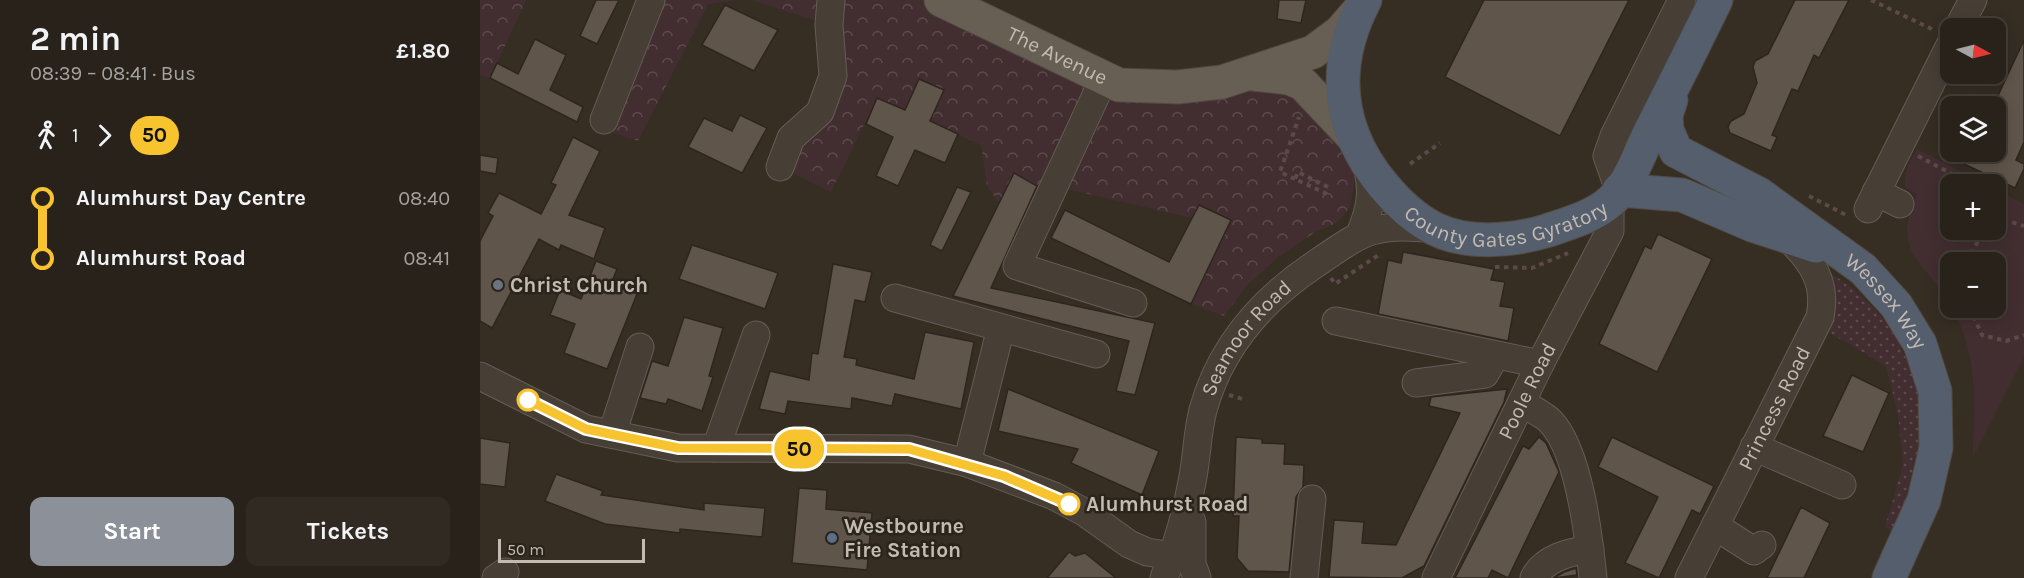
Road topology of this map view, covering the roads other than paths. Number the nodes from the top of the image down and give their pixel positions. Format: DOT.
graph roads {
  1 [pos="651,0"];
  2 [pos="831,0"];
  3 [pos="941,0"];
  4 [pos="1682,0"];
  5 [pos="1716,0"];
  6 [pos="1973,0"];
  7 [pos="1363,4"];
  8 [pos="1962,18"];
  9 [pos="1940,58"];
  10 [pos="1251,74"];
  11 [pos="1104,78"];
  12 [pos="1677,79"];
  13 [pos="604,120"];
  14 [pos="1358,148"];
  15 [pos="780,167"];
  16 [pos="1615,196"];
  17 [pos="1900,204"];
  18 [pos="1435,229"];
  19 [pos="1360,234"];
  20 [pos="1789,239"];
  21 [pos="1838,251"];
  22 [pos="895,298"];
  23 [pos="1133,303"];
  24 [pos="1336,321"];
  25 [pos="1001,328"];
  26 [pos="756,335"];
  27 [pos="640,347"];
  28 [pos="1096,354"];
  29 [pos="1496,355"];
  30 [pos="1540,364"];
  31 [pos="480,376"];
  32 [pos="1416,383"];
  33 [pos="1522,403"];
  34 [pos="612,434"];
  35 [pos="1754,447"];
  36 [pos="716,448"];
  37 [pos="967,463"];
  38 [pos="1192,482"];
  39 [pos="1842,485"];
  40 [pos="1312,499"];
  41 [pos="1715,526"];
  42 [pos="1762,545"];
  43 [pos="1590,549"];
  44 [pos="1168,567"];
  45 [pos="1435,577"];
  46 [pos="1197,578"];
  47 [pos="1304,578"];
  48 [pos="1534,578"];
  49 [pos="1593,578"];
  50 [pos="1689,578"];
  51 [pos="1889,578"];
  1 -- 13 [label="street"];
  2 -- 15 [label="street"];
  3 -- 11 [label="main road, The Avenue"];
  4 -- 16 [label="street"];
  5 -- 12 [label="highway, County Gates Gyratory"];
  6 -- 8 [label="street"];
  7 -- 10 [label="main road, The Avenue"];
  7 -- 14 [label="highway, County Gates Gyratory"];
  9 -- 17 [label="street"];
  10 -- 11 [label="main road, The Avenue"];
  10 -- 14 [label="main road, The Avenue"];
  11 -- 23 [label="street"];
  12 -- 16 [label="highway, County Gates Gyratory"];
  12 -- 21 [label="highway"];
  14 -- 18 [label="highway, County Gates Gyratory"];
  14 -- 19 [label="street"];
  16 -- 18 [label="highway, County Gates Gyratory"];
  16 -- 20 [label="highway, Wessex Way"];
  16 -- 30 [label="street, Poole Road"];
  18 -- 19 [label="street, Seamoor Road"];
  19 -- 38 [label="street, Seamoor Road"];
  20 -- 21 [label="highway, Wessex Way"];
  20 -- 35 [label="street, Princess Road"];
  21 -- 51 [label="highway, Wessex Way"];
  22 -- 25 [label="street"];
  24 -- 29 [label="street"];
  25 -- 28 [label="street"];
  25 -- 37 [label="street"];
  26 -- 36 [label="street"];
  27 -- 34 [label="street"];
  29 -- 30 [label="street"];
  29 -- 32 [label="street"];
  30 -- 33 [label="street, Poole Road"];
  31 -- 34 [label="street"];
  33 -- 43 [label="street"];
  33 -- 45 [label="street, Poole Road"];
  34 -- 36 [label="street"];
  35 -- 39 [label="street"];
  35 -- 41 [label="street, Princess Road"];
  36 -- 37 [label="street"];
  37 -- 44 [label="street"];
  38 -- 44 [label="street, Seamoor Road"];
  38 -- 46 [label="street, Seamoor Road"];
  40 -- 47 [label="street"];
  41 -- 42 [label="street"];
  41 -- 50 [label="street, Princess Road"];
  43 -- 48 [label="street"];
  43 -- 49 [label="street"];
}
